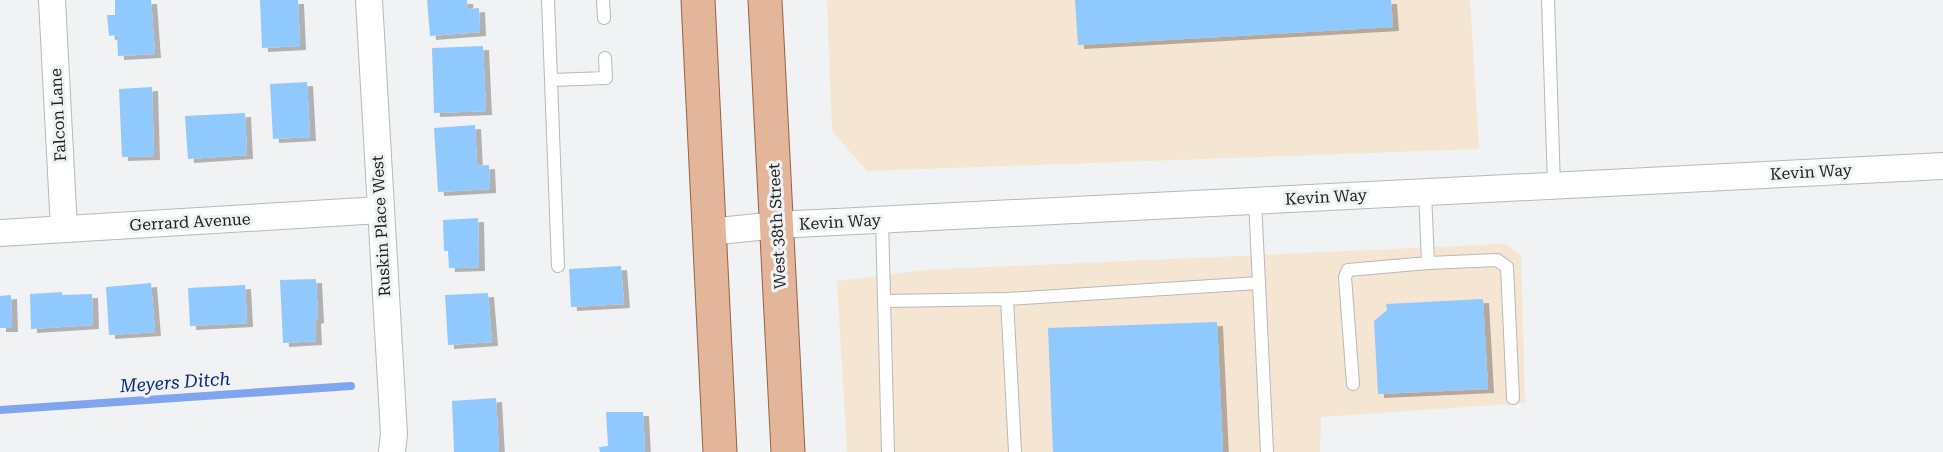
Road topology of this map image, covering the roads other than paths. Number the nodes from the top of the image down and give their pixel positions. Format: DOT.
graph roads {
  1 [pos="52,0"];
  2 [pos="369,0"];
  3 [pos="548,0"];
  4 [pos="603,0"];
  5 [pos="698,0"];
  6 [pos="765,0"];
  7 [pos="1548,0"];
  8 [pos="604,18"];
  9 [pos="605,58"];
  10 [pos="551,80"];
  11 [pos="1943,165"];
  12 [pos="1554,185"];
  13 [pos="1425,192"];
  14 [pos="1255,200"];
  15 [pos="380,210"];
  16 [pos="882,220"];
  17 [pos="777,225"];
  18 [pos="64,229"];
  19 [pos="709,232"];
  20 [pos="0,233"];
  21 [pos="1428,263"];
  22 [pos="558,266"];
  23 [pos="1258,283"];
  24 [pos="1007,299"];
  25 [pos="885,301"];
  26 [pos="1353,384"];
  27 [pos="1513,398"];
  28 [pos="392,452"];
  29 [pos="720,452"];
  30 [pos="788,452"];
  31 [pos="888,452"];
  32 [pos="1015,452"];
  33 [pos="1267,452"];
  1 -- 18 [label="street, Falcon Lane"];
  2 -- 15 [label="street, Ruskin Place West"];
  3 -- 10 [label="lane"];
  4 -- 8 [label="lane"];
  5 -- 19 [label="main road"];
  6 -- 17 [label="main road, West 38th Street"];
  7 -- 12 [label="lane"];
  9 -- 10 [label="lane"];
  10 -- 22 [label="lane"];
  11 -- 12 [label="street, Kevin Way"];
  12 -- 13 [label="street, Kevin Way"];
  13 -- 14 [label="street, Kevin Way"];
  13 -- 21 [label="lane"];
  14 -- 16 [label="street, Kevin Way"];
  14 -- 23 [label="lane"];
  15 -- 18 [label="street, Gerrard Avenue"];
  15 -- 28 [label="street, Ruskin Place West"];
  16 -- 17 [label="street, Kevin Way"];
  16 -- 25 [label="lane"];
  17 -- 19 [label="street, Kevin Way"];
  17 -- 30 [label="main road, West 38th Street"];
  18 -- 20 [label="street, Gerrard Avenue"];
  19 -- 29 [label="main road"];
  21 -- 26 [label="lane"];
  21 -- 27 [label="lane"];
  23 -- 24 [label="lane"];
  23 -- 33 [label="lane"];
  24 -- 25 [label="lane"];
  24 -- 32 [label="lane"];
  25 -- 31 [label="lane"];
}
